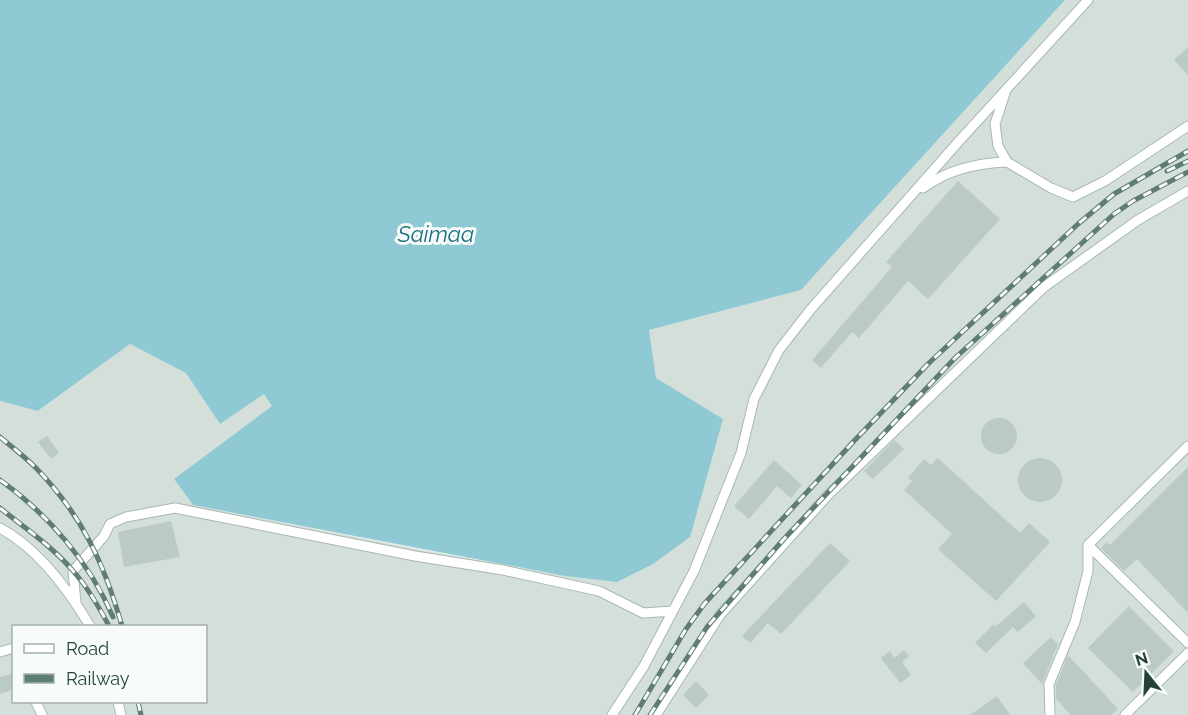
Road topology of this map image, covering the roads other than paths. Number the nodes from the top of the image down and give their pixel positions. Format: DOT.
graph roads {
  1 [pos="1088,0"];
  2 [pos="1006,88"];
  3 [pos="1188,126"];
  4 [pos="1007,162"];
  5 [pos="1188,191"];
  6 [pos="906,201"];
  7 [pos="1188,446"];
  8 [pos="0,528"];
  9 [pos="1088,545"];
  10 [pos="76,603"];
  11 [pos="673,611"];
  12 [pos="89,625"];
  13 [pos="1188,643"];
  14 [pos="1188,653"];
  15 [pos="612,715"];
  16 [pos="656,715"];
  17 [pos="1050,715"];
  18 [pos="1125,715"];
  1 -- 2 [label="lane"];
  2 -- 4 [label="lane"];
  2 -- 6 [label="lane"];
  3 -- 4 [label="lane"];
  4 -- 6 [label="lane"];
  5 -- 16 [label="lane"];
  6 -- 11 [label="lane"];
  7 -- 9 [label="lane"];
  8 -- 10 [label="lane"];
  9 -- 13 [label="lane"];
  9 -- 17 [label="lane"];
  10 -- 11 [label="lane"];
  10 -- 12 [label="lane"];
  11 -- 15 [label="lane"];
  14 -- 18 [label="lane"];
}
